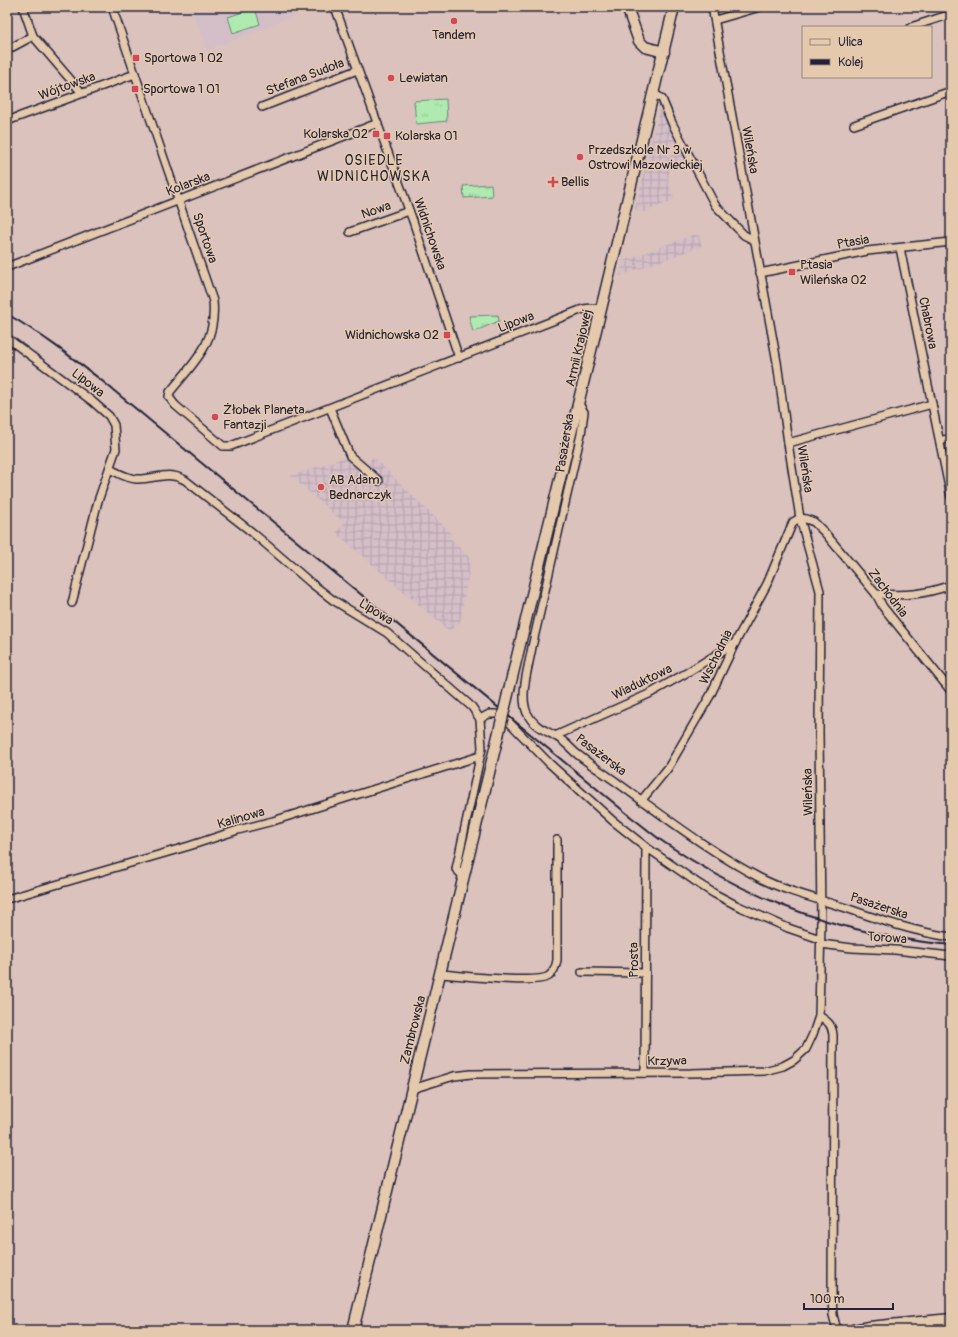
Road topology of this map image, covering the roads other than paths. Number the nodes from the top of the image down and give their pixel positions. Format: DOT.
graph roads {
  1 [pos="22,7"];
  2 [pos="112,7"];
  3 [pos="335,7"];
  4 [pos="627,7"];
  5 [pos="674,7"];
  6 [pos="712,7"];
  7 [pos="760,7"];
  8 [pos="951,14"];
  9 [pos="715,20"];
  10 [pos="914,26"];
  11 [pos="33,36"];
  12 [pos="7,50"];
  13 [pos="664,52"];
  14 [pos="358,70"];
  15 [pos="135,74"];
  16 [pos="951,91"];
  17 [pos="82,93"];
  18 [pos="654,93"];
  19 [pos="262,107"];
  20 [pos="7,121"];
  21 [pos="378,123"];
  22 [pos="854,125"];
  23 [pos="179,201"];
  24 [pos="409,211"];
  25 [pos="350,232"];
  26 [pos="754,240"];
  27 [pos="951,242"];
  28 [pos="900,248"];
  29 [pos="7,267"];
  30 [pos="760,273"];
  31 [pos="601,309"];
  32 [pos="7,338"];
  33 [pos="459,358"];
  34 [pos="579,404"];
  35 [pos="932,404"];
  36 [pos="330,408"];
  37 [pos="951,438"];
  38 [pos="940,441"];
  39 [pos="788,443"];
  40 [pos="227,447"];
  41 [pos="110,469"];
  42 [pos="379,481"];
  43 [pos="951,498"];
  44 [pos="800,518"];
  45 [pos="951,585"];
  46 [pos="876,594"];
  47 [pos="72,603"];
  48 [pos="735,643"];
  49 [pos="951,692"];
  50 [pos="480,718"];
  51 [pos="498,736"];
  52 [pos="555,736"];
  53 [pos="480,756"];
  54 [pos="641,801"];
  55 [pos="558,840"];
  56 [pos="646,847"];
  57 [pos="464,877"];
  58 [pos="7,899"];
  59 [pos="821,900"];
  60 [pos="951,937"];
  61 [pos="820,942"];
  62 [pos="951,956"];
  63 [pos="582,972"];
  64 [pos="646,973"];
  65 [pos="440,974"];
  66 [pos="819,1016"];
  67 [pos="645,1073"];
  68 [pos="412,1089"];
  69 [pos="951,1319"];
  70 [pos="353,1330"];
  71 [pos="837,1330"];
  72 [pos="853,1330"];
  1 -- 11 [label="street"];
  2 -- 15 [label="street, Sportowa"];
  3 -- 14 [label="street, Widnichowska"];
  4 -- 13 [label="main road"];
  5 -- 13 [label="main road, Armii Krajowej"];
  6 -- 9 [label="street, Wileńska"];
  7 -- 9 [label="street"];
  8 -- 10 [label="street"];
  9 -- 26 [label="street, Wileńska"];
  11 -- 12 [label="street"];
  11 -- 17 [label="street"];
  13 -- 18 [label="main road, Armii Krajowej"];
  14 -- 19 [label="street, Stefana Sudoła"];
  14 -- 21 [label="street, Widnichowska"];
  15 -- 17 [label="street, Wójtowska"];
  15 -- 23 [label="street, Sportowa"];
  16 -- 22 [label="street"];
  17 -- 20 [label="street, Wójtowska"];
  18 -- 26 [label="street"];
  18 -- 31 [label="main road, Armii Krajowej"];
  21 -- 23 [label="street, Kolarska"];
  21 -- 24 [label="street, Widnichowska"];
  23 -- 29 [label="street, Kolarska"];
  23 -- 40 [label="street, Sportowa"];
  24 -- 25 [label="street, Nowa"];
  24 -- 33 [label="street, Widnichowska"];
  26 -- 30 [label="street, Wileńska"];
  27 -- 28 [label="street, Ptasia"];
  28 -- 30 [label="street, Ptasia"];
  28 -- 35 [label="street, Chabrowa"];
  30 -- 39 [label="street, Wileńska"];
  31 -- 33 [label="street, Lipowa"];
  31 -- 34 [label="main road, Armii Krajowej"];
  32 -- 41 [label="street, Lipowa"];
  33 -- 36 [label="street, Lipowa"];
  34 -- 51 [label="main road, Armii Krajowej, bridge"];
  34 -- 52 [label="street, Pasażerska"];
  35 -- 38 [label="street, Chabrowa"];
  35 -- 39 [label="street"];
  36 -- 40 [label="street, Lipowa"];
  36 -- 42 [label="street"];
  37 -- 38 [label="street"];
  38 -- 43 [label="street, Chabrowa"];
  39 -- 44 [label="street, Wileńska"];
  41 -- 47 [label="street, Lipowa"];
  41 -- 50 [label="street, Lipowa"];
  44 -- 46 [label="street, Zachodnia"];
  44 -- 48 [label="street, Wschodnia"];
  44 -- 59 [label="street, Wileńska"];
  45 -- 46 [label="street"];
  46 -- 49 [label="street, Zachodnia"];
  48 -- 52 [label="street, Wiaduktowa"];
  48 -- 54 [label="street, Wschodnia"];
  50 -- 53 [label="street"];
  50 -- 56 [label="street, Torowa"];
  51 -- 57 [label="main road, Zambrowska"];
  52 -- 54 [label="street, Pasażerska"];
  53 -- 57 [label="street"];
  53 -- 58 [label="street, Kalinowa"];
  54 -- 59 [label="street, Pasażerska"];
  55 -- 65 [label="street"];
  56 -- 61 [label="street, Torowa"];
  56 -- 64 [label="street, Prosta"];
  57 -- 65 [label="main road, Zambrowska"];
  59 -- 60 [label="street, Pasażerska"];
  59 -- 61 [label="street, Wileńska"];
  61 -- 62 [label="street, Torowa"];
  61 -- 66 [label="street, Krzywa"];
  63 -- 64 [label="street"];
  64 -- 67 [label="street, Prosta"];
  65 -- 68 [label="main road, Zambrowska"];
  66 -- 67 [label="street, Krzywa"];
  66 -- 71 [label="street"];
  67 -- 68 [label="street, Krzywa"];
  68 -- 70 [label="main road, Zambrowska"];
  69 -- 72 [label="main road"];
}
